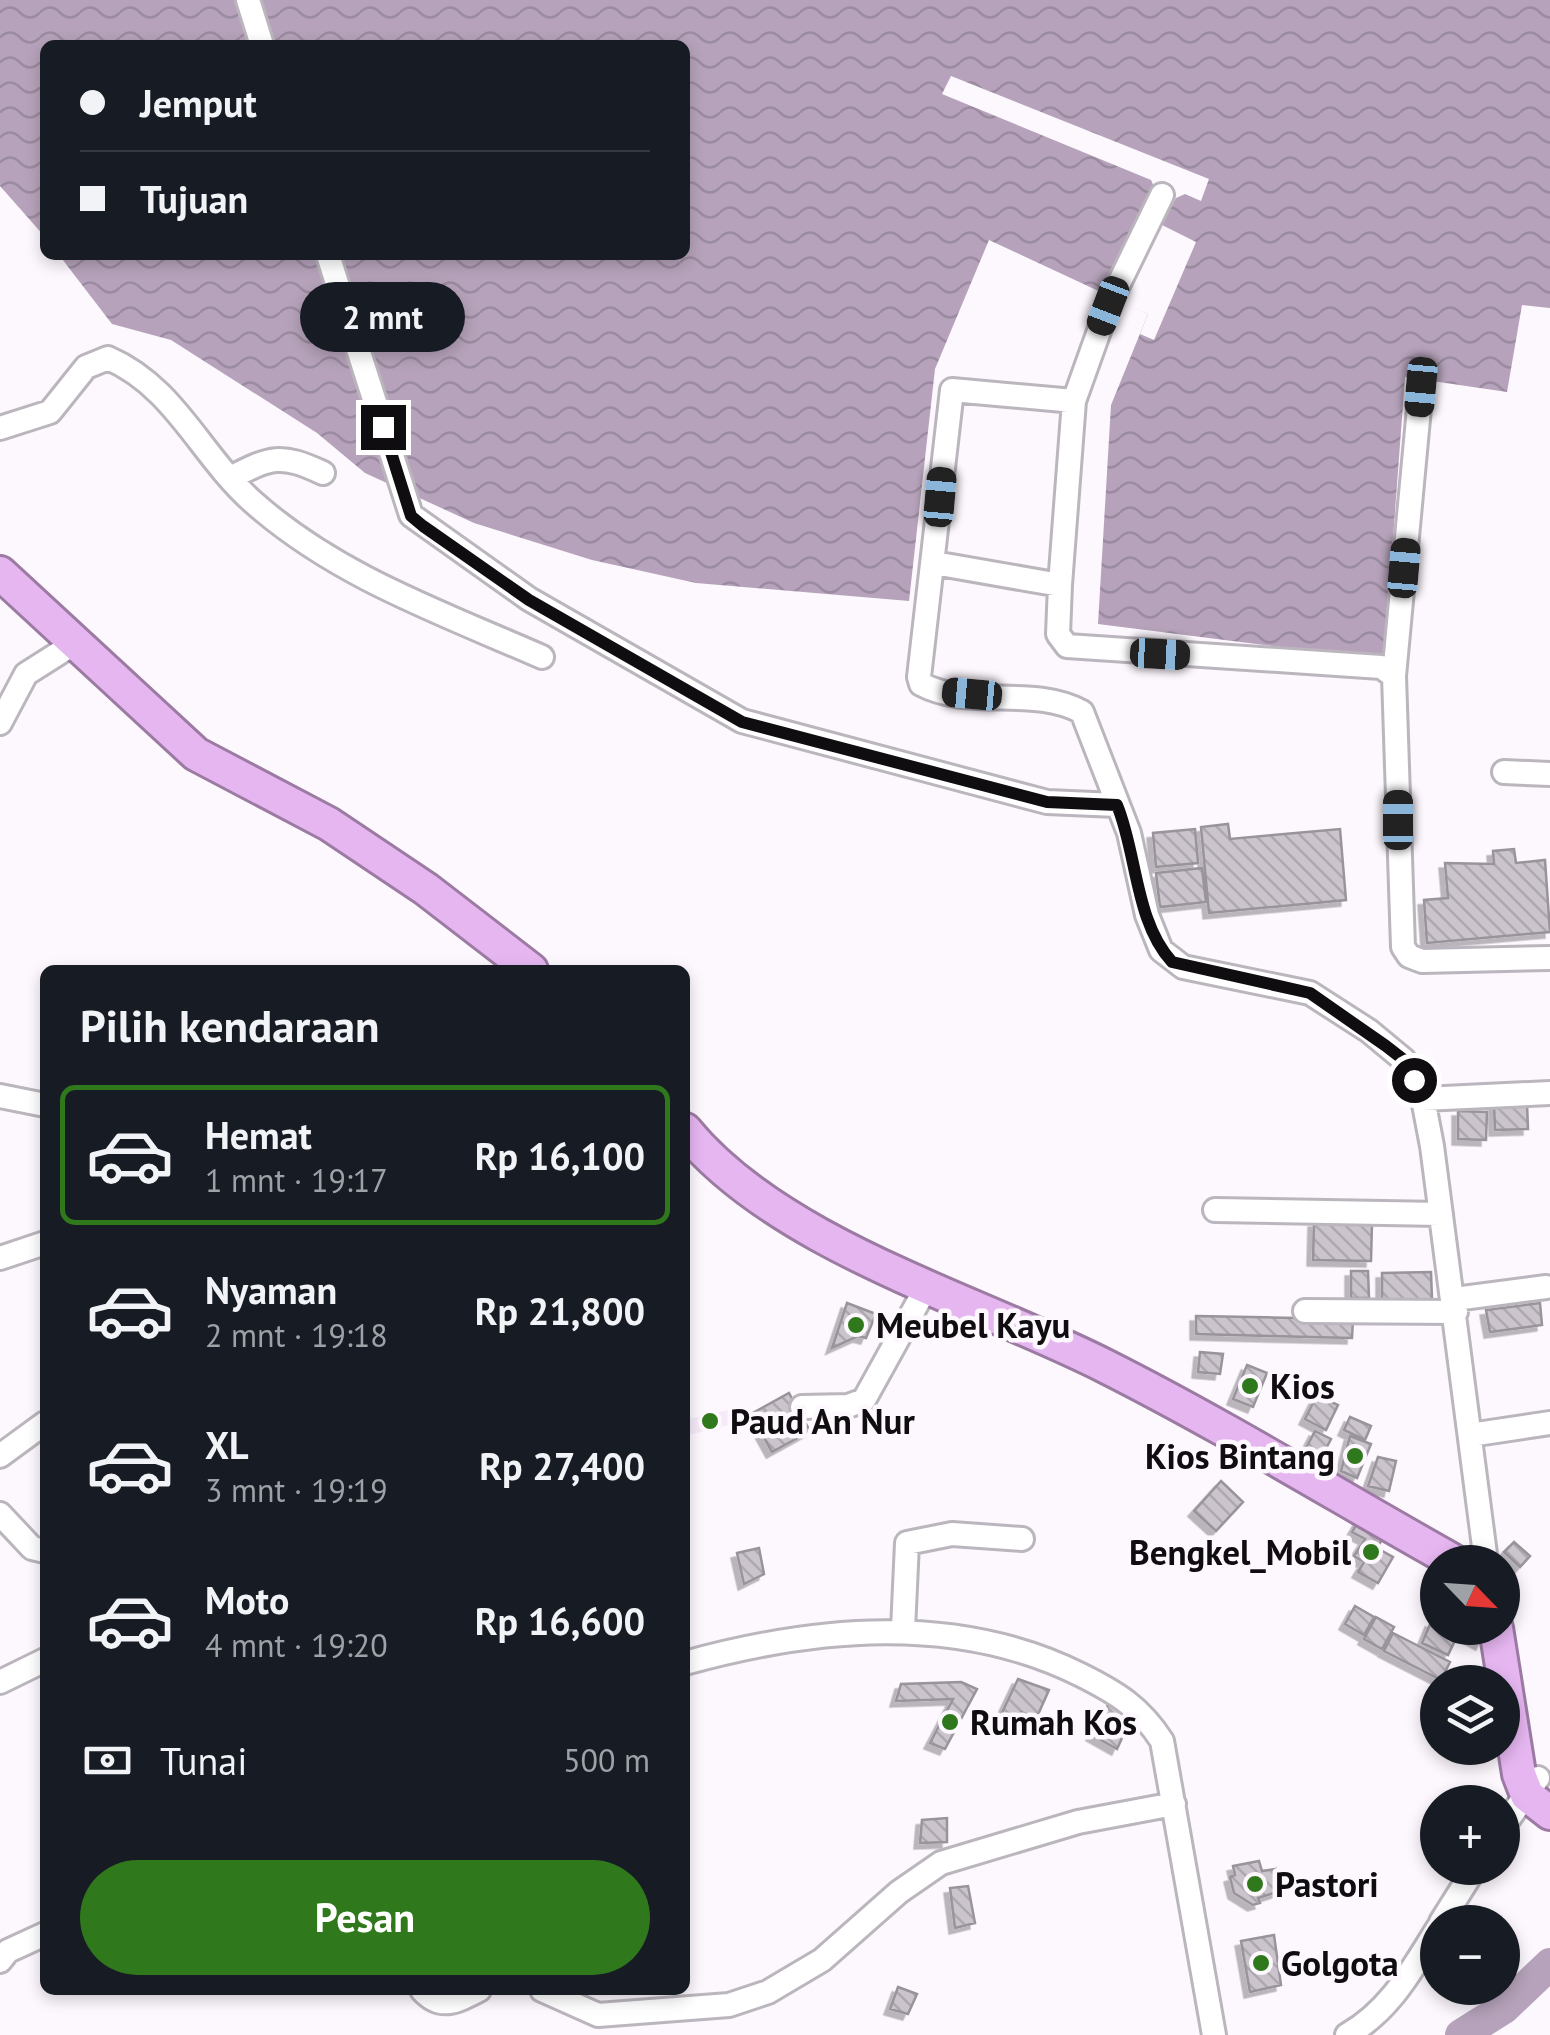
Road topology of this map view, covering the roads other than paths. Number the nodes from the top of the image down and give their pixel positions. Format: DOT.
graph roads {
  1 [pos="248,0"];
  2 [pos="260,40"];
  3 [pos="1162,195"];
  4 [pos="330,260"];
  5 [pos="1421,387"];
  6 [pos="1074,401"];
  7 [pos="0,428"];
  8 [pos="323,473"];
  9 [pos="230,478"];
  10 [pos="934,562"];
  11 [pos="4,569"];
  12 [pos="1060,585"];
  13 [pos="78,641"];
  14 [pos="542,657"];
  15 [pos="1394,676"];
  16 [pos="0,724"];
  17 [pos="1504,772"];
  18 [pos="1550,774"];
  19 [pos="1117,805"];
  20 [pos="1550,958"];
  21 [pos="524,965"];
  22 [pos="1550,1093"];
  23 [pos="0,1096"];
  24 [pos="1423,1099"];
  25 [pos="40,1104"];
  26 [pos="690,1140"];
  27 [pos="1215,1210"];
  28 [pos="1442,1214"];
  29 [pos="40,1245"];
  30 [pos="0,1258"];
  31 [pos="927,1286"];
  32 [pos="1546,1287"];
  33 [pos="1456,1306"];
  34 [pos="1305,1311"];
  35 [pos="802,1408"];
  36 [pos="1550,1423"];
  37 [pos="40,1425"];
  38 [pos="1470,1435"];
  39 [pos="4,1446"];
  40 [pos="0,1514"];
  41 [pos="1022,1539"];
  42 [pos="1425,1545"];
  43 [pos="1484,1545"];
  44 [pos="40,1550"];
  45 [pos="902,1630"];
  46 [pos="1500,1645"];
  47 [pos="40,1662"];
  48 [pos="690,1662"];
  49 [pos="0,1682"];
  50 [pos="1537,1789"];
  51 [pos="1174,1804"];
  52 [pos="1520,1808"];
  53 [pos="40,1936"];
  54 [pos="2,1953"];
  55 [pos="1420,1955"];
  56 [pos="426,1995"];
  57 [pos="467,1995"];
  58 [pos="553,1995"];
  59 [pos="1214,2035"];
  60 [pos="1348,2035"];
  1 -- 2 [label="street"];
  3 -- 6 [label="street"];
  4 -- 19 [label="street"];
  5 -- 15 [label="street"];
  6 -- 10 [label="street"];
  6 -- 12 [label="street"];
  7 -- 9 [label="street"];
  8 -- 9 [label="street"];
  9 -- 14 [label="street"];
  10 -- 12 [label="street"];
  10 -- 19 [label="street"];
  11 -- 13 [label="highway"];
  12 -- 15 [label="street"];
  13 -- 16 [label="street"];
  13 -- 21 [label="highway"];
  15 -- 20 [label="street"];
  17 -- 18 [label="street"];
  19 -- 24 [label="street"];
  22 -- 24 [label="street"];
  23 -- 25 [label="street"];
  24 -- 28 [label="street"];
  26 -- 31 [label="highway"];
  27 -- 28 [label="street"];
  28 -- 33 [label="street"];
  29 -- 30 [label="street"];
  31 -- 35 [label="street"];
  31 -- 42 [label="highway"];
  32 -- 33 [label="street"];
  33 -- 34 [label="street"];
  33 -- 38 [label="street"];
  36 -- 38 [label="street"];
  37 -- 39 [label="street"];
  38 -- 43 [label="street"];
  40 -- 44 [label="street"];
  41 -- 45 [label="street"];
  45 -- 48 [label="street"];
  45 -- 51 [label="street"];
  46 -- 50 [label="highway"];
  47 -- 49 [label="street"];
  50 -- 52 [label="street"];
  51 -- 58 [label="street"];
  51 -- 59 [label="street"];
  53 -- 54 [label="street"];
  55 -- 60 [label="street"];
  56 -- 57 [label="street"];
}
